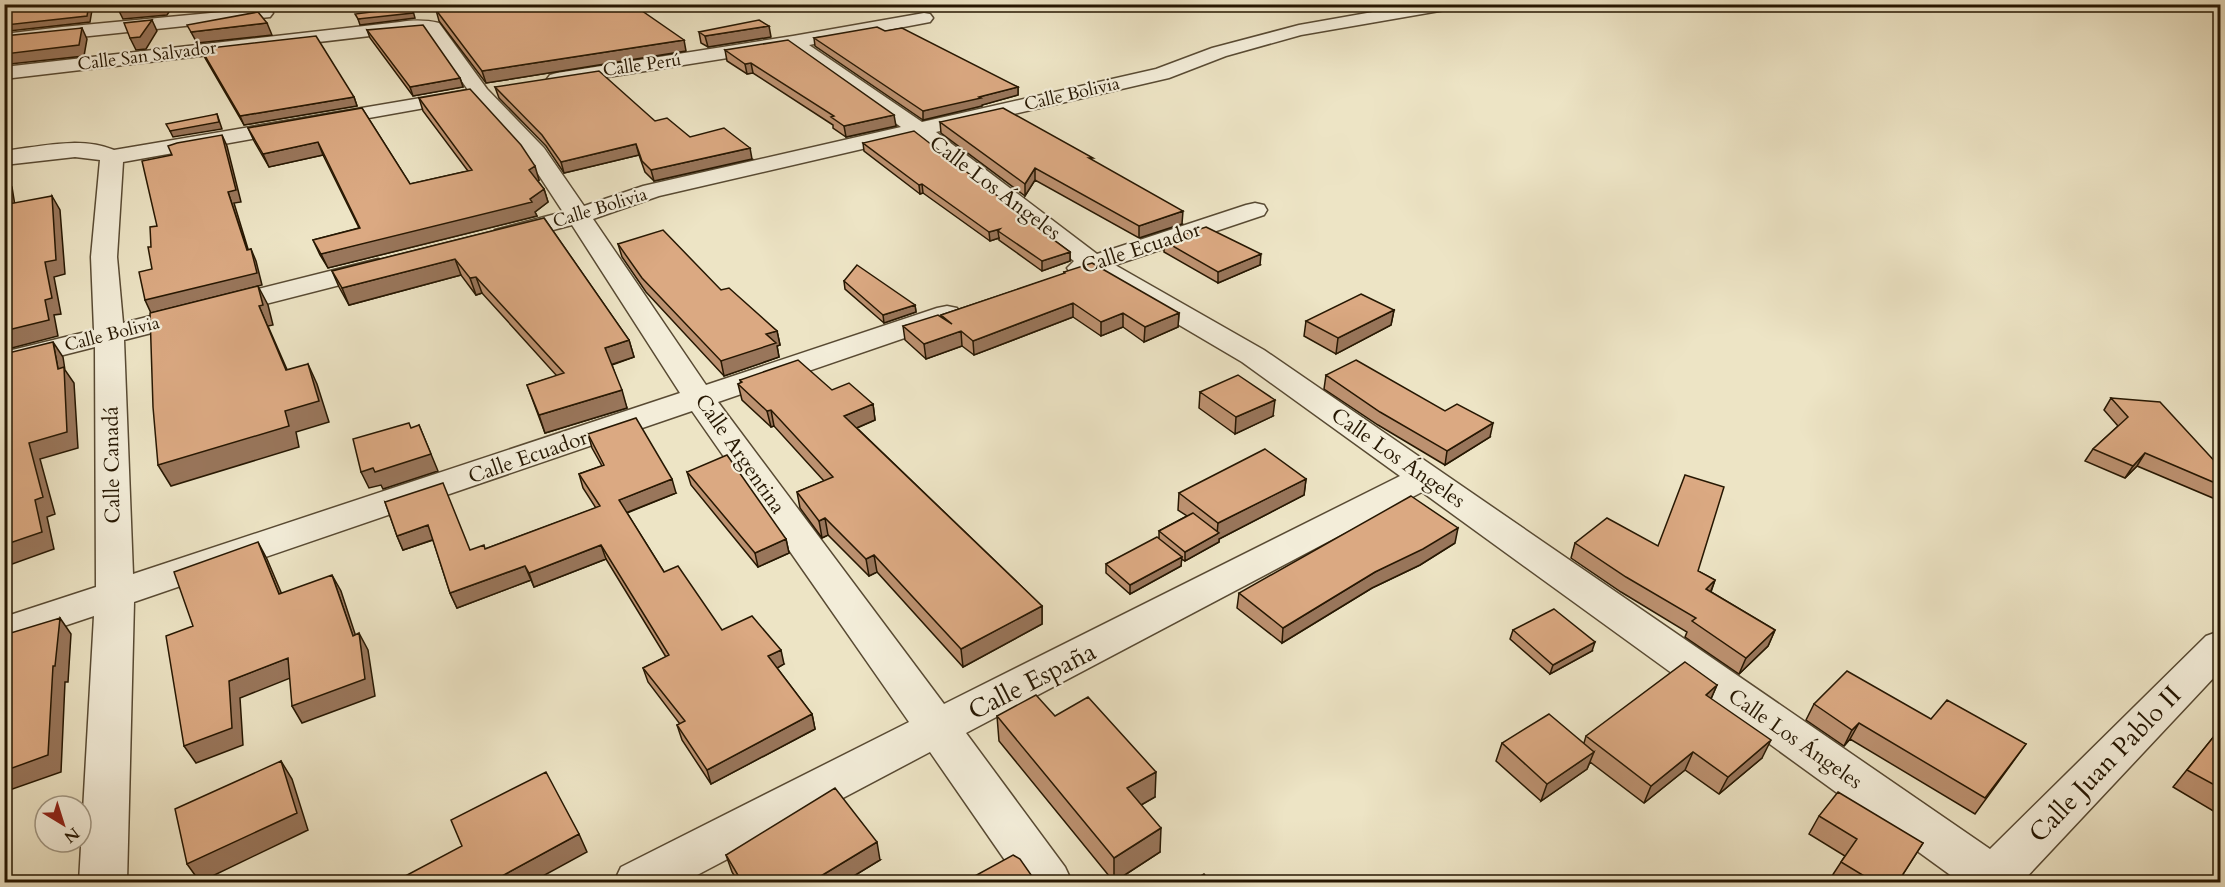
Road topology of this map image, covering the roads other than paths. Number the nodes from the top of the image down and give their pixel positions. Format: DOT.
graph roads {
  1 [pos="1451,4"];
  2 [pos="264,13"];
  3 [pos="924,18"];
  4 [pos="432,27"];
  5 [pos="4,40"];
  6 [pos="793,42"];
  7 [pos="4,73"];
  8 [pos="535,83"];
  9 [pos="491,91"];
  10 [pos="918,129"];
  11 [pos="4,158"];
  12 [pos="112,158"];
  13 [pos="1255,210"];
  14 [pos="579,216"];
  15 [pos="487,240"];
  16 [pos="395,263"];
  17 [pos="1094,264"];
  18 [pos="1049,279"];
  19 [pos="970,306"];
  20 [pos="109,335"];
  21 [pos="4,361"];
  22 [pos="700,399"];
  23 [pos="1425,477"];
  24 [pos="115,596"];
  25 [pos="4,632"];
  26 [pos="2220,646"];
  27 [pos="937,730"];
  28 [pos="1993,881"];
  29 [pos="103,882"];
  30 [pos="638,882"];
  31 [pos="1048,882"];
  1 -- 10 [label="street, Calle Bolivia"];
  2 -- 5 [label="street"];
  3 -- 6 [label="street, Calle Perú"];
  4 -- 7 [label="street, Calle San Salvador"];
  4 -- 9 [label="street, Calle Argentina"];
  6 -- 8 [label="street, Calle Perú"];
  6 -- 10 [label="street, Calle Los Ángeles"];
  9 -- 12 [label="street"];
  9 -- 14 [label="street, Calle Argentina"];
  10 -- 14 [label="street, Calle Bolivia"];
  10 -- 17 [label="street, Calle Los Ángeles"];
  11 -- 12 [label="street"];
  12 -- 20 [label="street, Calle Canadá"];
  13 -- 17 [label="street, Calle Ecuador"];
  14 -- 15 [label="street, Calle Bolivia"];
  14 -- 22 [label="street, Calle Argentina"];
  16 -- 20 [label="street, Calle Bolivia"];
  17 -- 18 [label="street, Calle Ecuador"];
  17 -- 23 [label="street, Calle Los Ángeles"];
  19 -- 22 [label="street, Calle Ecuador"];
  20 -- 21 [label="street, Calle Bolivia"];
  20 -- 24 [label="street, Calle Canadá"];
  22 -- 24 [label="street, Calle Ecuador"];
  22 -- 27 [label="street, Calle Argentina"];
  23 -- 27 [label="street, Calle España"];
  23 -- 28 [label="street, Calle Los Ángeles"];
  24 -- 25 [label="street, Calle Ecuador"];
  24 -- 29 [label="street, Calle Canadá"];
  26 -- 28 [label="street, Calle Juan Pablo II"];
  27 -- 30 [label="street, Calle España"];
  27 -- 31 [label="street, Calle Argentina"];
}
